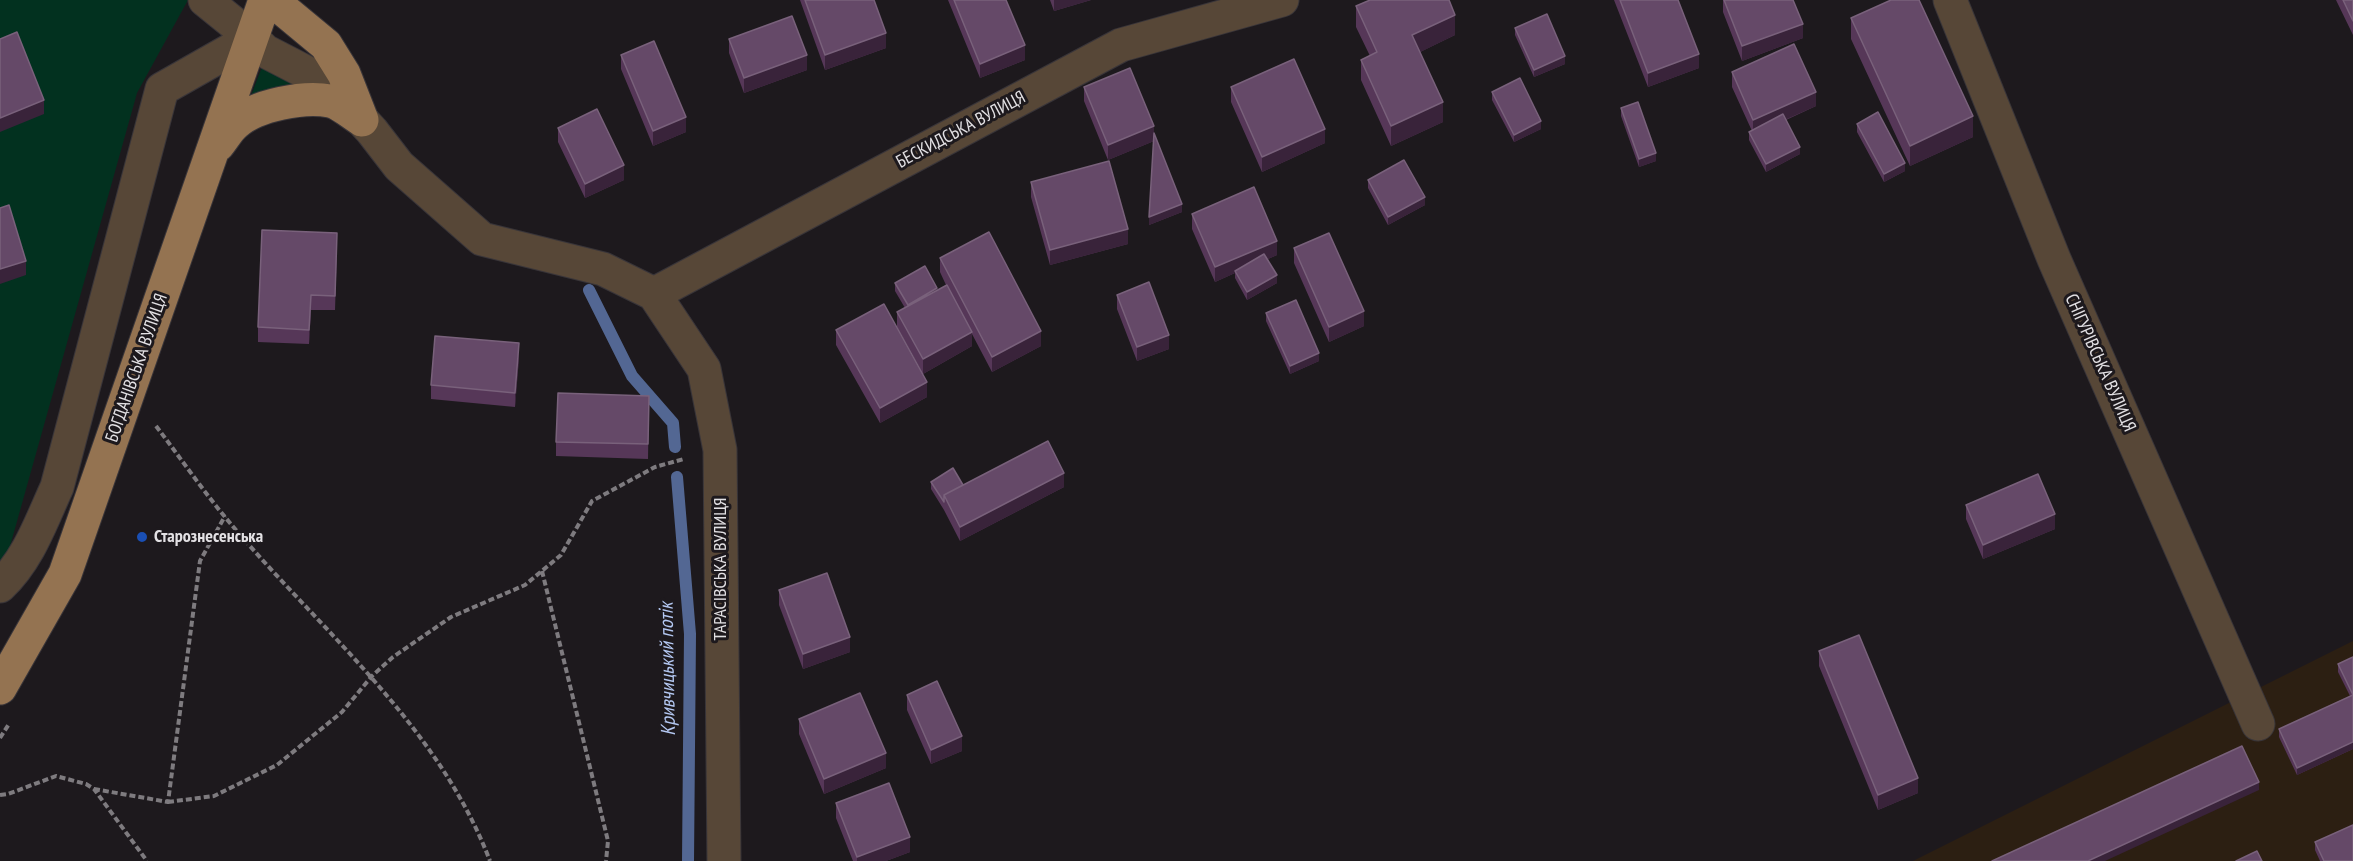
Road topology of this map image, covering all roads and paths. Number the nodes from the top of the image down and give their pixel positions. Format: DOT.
graph roads {
  1 [pos="205,0"];
  2 [pos="265,0"];
  3 [pos="279,0"];
  4 [pos="1282,0"];
  5 [pos="1950,0"];
  6 [pos="252,38"];
  7 [pos="362,120"];
  8 [pos="212,154"];
  9 [pos="654,294"];
  10 [pos="154,422"];
  11 [pos="720,450"];
  12 [pos="225,516"];
  13 [pos="542,571"];
  14 [pos="0,586"];
  15 [pos="372,676"];
  16 [pos="0,688"];
  17 [pos="2258,724"];
  18 [pos="94,789"];
  19 [pos="0,795"];
  20 [pos="168,802"];
  21 [pos="147,861"];
  22 [pos="490,861"];
  23 [pos="606,861"];
  24 [pos="724,861"];
  1 -- 6 [label="street"];
  2 -- 6 [label="main road, БОГДАНІВСЬКА ВУЛИЦЯ"];
  3 -- 7 [label="main road"];
  4 -- 9 [label="street, БЕСКИДСЬКА ВУЛИЦЯ"];
  5 -- 17 [label="street, СНІГУРІВСЬКА ВУЛИЦЯ"];
  6 -- 7 [label="street"];
  6 -- 8 [label="main road, БОГДАНІВСЬКА ВУЛИЦЯ"];
  6 -- 14 [label="street"];
  7 -- 8 [label="main road"];
  7 -- 9 [label="street"];
  8 -- 16 [label="main road, БОГДАНІВСЬКА ВУЛИЦЯ"];
  9 -- 11 [label="street, ТАРАСІВСЬКА ВУЛИЦЯ"];
  10 -- 12 [label="path"];
  11 -- 13 [label="path"];
  11 -- 24 [label="street, ТАРАСІВСЬКА ВУЛИЦЯ"];
  12 -- 15 [label="path"];
  12 -- 20 [label="path"];
  13 -- 15 [label="path"];
  13 -- 23 [label="path"];
  15 -- 20 [label="path"];
  15 -- 22 [label="path"];
  18 -- 19 [label="path"];
  18 -- 20 [label="path"];
  18 -- 21 [label="path"];
}
